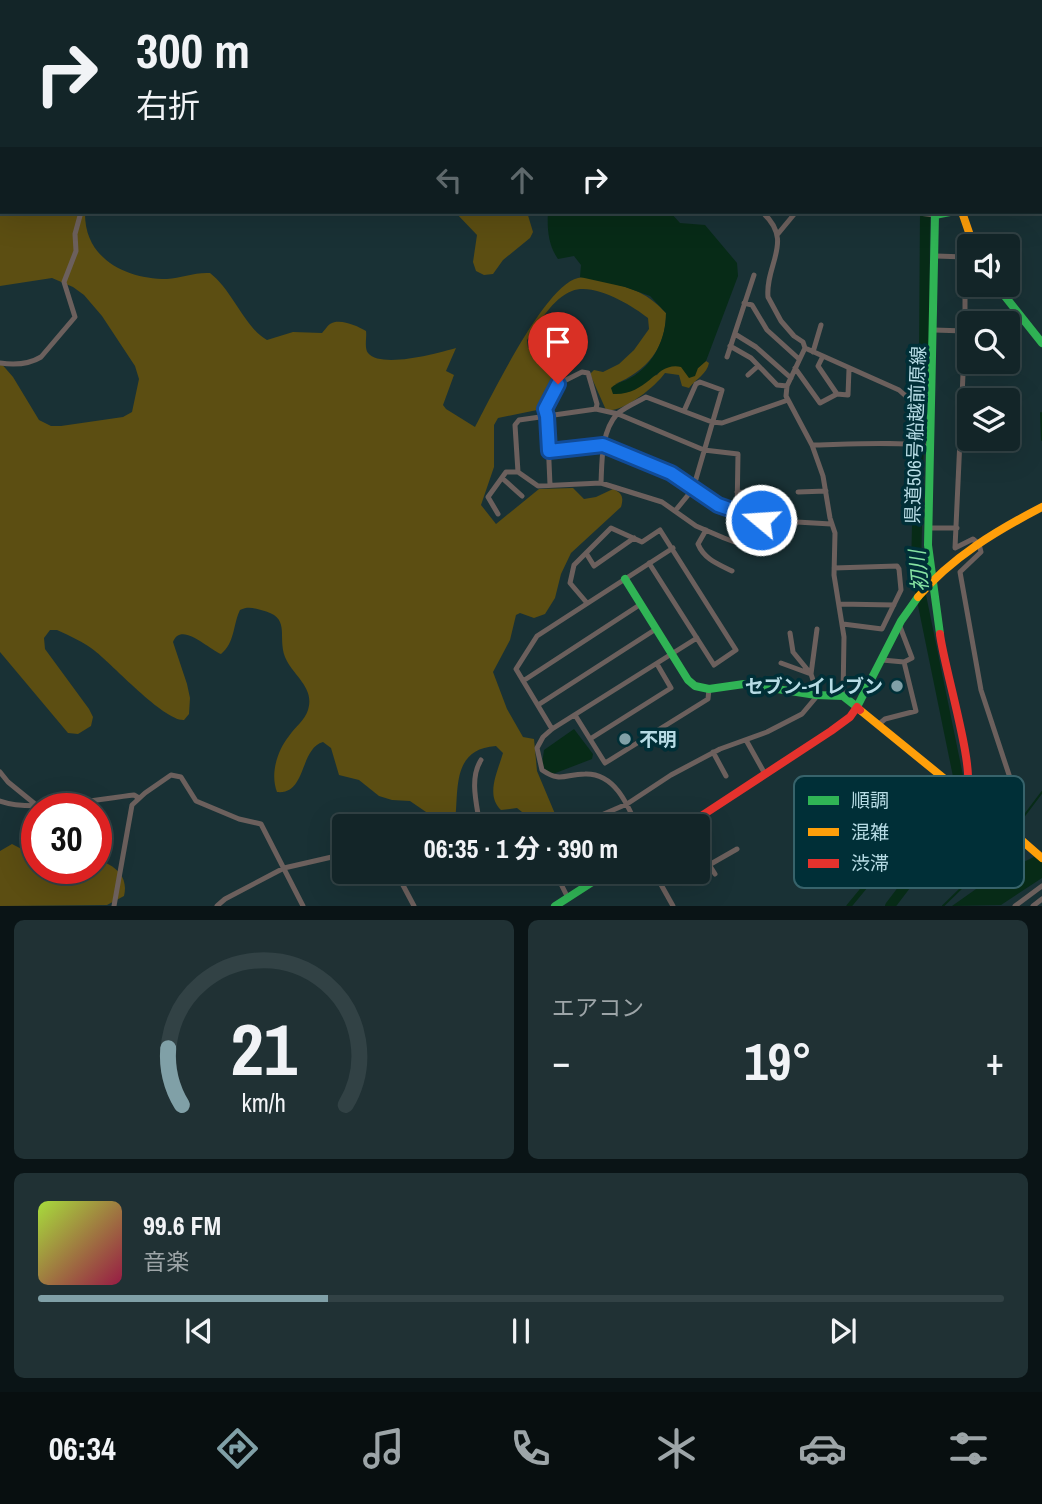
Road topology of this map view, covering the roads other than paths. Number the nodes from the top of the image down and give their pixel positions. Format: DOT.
graph roads {
  1 [pos="80,214"];
  2 [pos="764,214"];
  3 [pos="794,214"];
  4 [pos="924,214"];
  5 [pos="940,214"];
  6 [pos="963,214"];
  7 [pos="935,215"];
  8 [pos="970,234"];
  9 [pos="778,235"];
  10 [pos="936,256"];
  11 [pos="754,275"];
  12 [pos="1005,297"];
  13 [pos="744,303"];
  14 [pos="965,311"];
  15 [pos="821,325"];
  16 [pos="934,330"];
  17 [pos="957,331"];
  18 [pos="734,334"];
  19 [pos="1042,344"];
  20 [pos="730,346"];
  21 [pos="804,348"];
  22 [pos="813,352"];
  23 [pos="823,356"];
  24 [pos="727,357"];
  25 [pos="799,359"];
  26 [pos="0,363"];
  27 [pos="758,366"];
  28 [pos="795,368"];
  29 [pos="849,369"];
  30 [pos="963,374"];
  31 [pos="748,375"];
  32 [pos="791,378"];
  33 [pos="787,386"];
  34 [pos="837,394"];
  35 [pos="788,400"];
  36 [pos="596,409"];
  37 [pos="684,411"];
  38 [pos="618,414"];
  39 [pos="547,416"];
  40 [pos="712,422"];
  41 [pos="910,444"];
  42 [pos="603,445"];
  43 [pos="812,445"];
  44 [pos="928,446"];
  45 [pos="704,450"];
  46 [pos="549,451"];
  47 [pos="518,472"];
  48 [pos="502,478"];
  49 [pos="601,483"];
  50 [pos="550,485"];
  51 [pos="693,489"];
  52 [pos="826,491"];
  53 [pos="737,492"];
  54 [pos="798,492"];
  55 [pos="522,496"];
  56 [pos="907,502"];
  57 [pos="1041,508"];
  58 [pos="675,511"];
  59 [pos="737,513"];
  60 [pos="498,514"];
  61 [pos="773,522"];
  62 [pos="831,524"];
  63 [pos="928,528"];
  64 [pos="957,528"];
  65 [pos="706,530"];
  66 [pos="634,538"];
  67 [pos="979,544"];
  68 [pos="673,548"];
  69 [pos="586,553"];
  70 [pos="649,563"];
  71 [pos="834,568"];
  72 [pos="732,571"];
  73 [pos="625,579"];
  74 [pos="931,584"];
  75 [pos="587,603"];
  76 [pos="640,604"];
  77 [pos="839,604"];
  78 [pos="894,605"];
  79 [pos="900,623"];
  80 [pos="842,624"];
  81 [pos="656,629"];
  82 [pos="817,629"];
  83 [pos="790,633"];
  84 [pos="697,638"];
  85 [pos="672,654"];
  86 [pos="882,660"];
  87 [pos="904,662"];
  88 [pos="781,663"];
  89 [pos="657,664"];
  90 [pos="811,674"];
  91 [pos="523,681"];
  92 [pos="709,689"];
  93 [pos="818,695"];
  94 [pos="843,696"];
  95 [pos="537,705"];
  96 [pos="857,708"];
  97 [pos="575,715"];
  98 [pos="878,725"];
  99 [pos="552,729"];
  100 [pos="590,740"];
  101 [pos="746,740"];
  102 [pos="713,752"];
  103 [pos="481,760"];
  104 [pos="0,772"];
  105 [pos="765,774"];
  106 [pos="726,776"];
  107 [pos="941,776"];
  108 [pos="968,776"];
  109 [pos="1009,776"];
  110 [pos="22,793"];
  111 [pos="112,798"];
  112 [pos="139,798"];
  113 [pos="0,801"];
  114 [pos="627,804"];
  115 [pos="21,805"];
  116 [pos="478,814"];
  117 [pos="604,814"];
  118 [pos="632,814"];
  119 [pos="704,814"];
  120 [pos="1024,843"];
  121 [pos="737,849"];
  122 [pos="332,857"];
  123 [pos="1042,858"];
  124 [pos="710,864"];
  125 [pos="710,866"];
  126 [pos="284,868"];
  127 [pos="715,874"];
  128 [pos="403,884"];
  129 [pos="561,884"];
  130 [pos="590,884"];
  131 [pos="661,884"];
  132 [pos="1042,887"];
  133 [pos="568,898"];
  134 [pos="1042,899"];
  135 [pos="226,902"];
  136 [pos="114,905"];
  137 [pos="218,905"];
  138 [pos="303,905"];
  139 [pos="414,905"];
  140 [pos="555,905"];
  141 [pos="673,905"];
  142 [pos="1016,905"];
  143 [pos="1033,905"];
  1 -- 26 [label="street"];
  2 -- 9 [label="street"];
  3 -- 9 [label="street"];
  4 -- 7 [label="street"];
  5 -- 7 [label="main road"];
  6 -- 8 [label="main road"];
  7 -- 10 [label="main road, 県道506号船越前原線"];
  9 -- 21 [label="street"];
  10 -- 14 [label="street"];
  10 -- 16 [label="main road, 県道506号船越前原線"];
  11 -- 13 [label="street"];
  12 -- 19 [label="main road"];
  13 -- 18 [label="street"];
  13 -- 25 [label="street"];
  15 -- 22 [label="street"];
  16 -- 17 [label="street"];
  16 -- 44 [label="main road, 県道506号船越前原線"];
  18 -- 20 [label="street"];
  18 -- 32 [label="street"];
  20 -- 24 [label="street"];
  20 -- 27 [label="street"];
  21 -- 22 [label="street"];
  21 -- 25 [label="street"];
  22 -- 23 [label="street"];
  23 -- 29 [label="street"];
  23 -- 34 [label="street"];
  25 -- 28 [label="street"];
  27 -- 31 [label="street"];
  27 -- 33 [label="street"];
  28 -- 32 [label="street"];
  28 -- 34 [label="street"];
  29 -- 34 [label="street"];
  29 -- 41 [label="street"];
  30 -- 64 [label="street"];
  32 -- 33 [label="street"];
  33 -- 35 [label="street"];
  35 -- 40 [label="street"];
  35 -- 43 [label="street"];
  36 -- 38 [label="street"];
  36 -- 39 [label="street"];
  36 -- 39 [label="street"];
  37 -- 38 [label="street"];
  37 -- 40 [label="street"];
  37 -- 40 [label="street"];
  38 -- 42 [label="street"];
  38 -- 45 [label="street"];
  39 -- 46 [label="street"];
  39 -- 47 [label="street"];
  40 -- 45 [label="street"];
  41 -- 43 [label="street"];
  41 -- 44 [label="street"];
  41 -- 56 [label="street"];
  42 -- 46 [label="street"];
  42 -- 49 [label="street"];
  42 -- 51 [label="street"];
  43 -- 52 [label="street"];
  44 -- 63 [label="main road, 県道506号船越前原線"];
  45 -- 51 [label="street"];
  45 -- 53 [label="street"];
  46 -- 50 [label="street"];
  47 -- 48 [label="street"];
  47 -- 50 [label="street"];
  48 -- 55 [label="street"];
  48 -- 60 [label="street"];
  49 -- 50 [label="street"];
  49 -- 58 [label="street"];
  51 -- 58 [label="street"];
  51 -- 59 [label="street"];
  52 -- 54 [label="street"];
  52 -- 62 [label="street"];
  53 -- 59 [label="street"];
  53 -- 61 [label="street"];
  57 -- 67 [label="main road"];
  58 -- 65 [label="street"];
  59 -- 61 [label="street"];
  61 -- 62 [label="street"];
  61 -- 65 [label="street"];
  62 -- 71 [label="street"];
  63 -- 64 [label="street"];
  63 -- 74 [label="main road, 県道506号船越前原線"];
  64 -- 67 [label="street"];
  65 -- 72 [label="street"];
  66 -- 68 [label="street"];
  66 -- 69 [label="street"];
  66 -- 69 [label="street"];
  67 -- 74 [label="main road"];
  67 -- 109 [label="street"];
  68 -- 70 [label="street"];
  68 -- 84 [label="street"];
  69 -- 75 [label="street"];
  70 -- 73 [label="street"];
  70 -- 84 [label="street"];
  71 -- 77 [label="street"];
  71 -- 78 [label="street"];
  73 -- 75 [label="street"];
  73 -- 76 [label="main road"];
  74 -- 79 [label="main road"];
  74 -- 108 [label="main road, 県道506号船越前原線"];
  75 -- 91 [label="street"];
  76 -- 81 [label="main road"];
  76 -- 91 [label="street"];
  77 -- 78 [label="street"];
  77 -- 80 [label="street"];
  78 -- 80 [label="street"];
  79 -- 86 [label="main road"];
  79 -- 87 [label="street"];
  80 -- 94 [label="street"];
  81 -- 85 [label="main road"];
  81 -- 95 [label="street"];
  82 -- 90 [label="street"];
  83 -- 90 [label="street"];
  84 -- 85 [label="street"];
  85 -- 89 [label="street"];
  85 -- 92 [label="main road"];
  86 -- 87 [label="street"];
  86 -- 96 [label="main road"];
  87 -- 98 [label="street"];
  88 -- 90 [label="street"];
  89 -- 97 [label="street"];
  89 -- 100 [label="street"];
  90 -- 93 [label="street"];
  91 -- 95 [label="street"];
  92 -- 93 [label="main road"];
  92 -- 100 [label="street"];
  93 -- 94 [label="main road"];
  93 -- 101 [label="street"];
  94 -- 96 [label="main road"];
  95 -- 99 [label="street"];
  96 -- 98 [label="main road"];
  96 -- 105 [label="main road"];
  97 -- 99 [label="street"];
  97 -- 100 [label="street"];
  98 -- 107 [label="main road"];
  99 -- 114 [label="street"];
  101 -- 102 [label="street"];
  101 -- 105 [label="street"];
  102 -- 106 [label="street"];
  102 -- 114 [label="street"];
  103 -- 116 [label="street"];
  104 -- 110 [label="street"];
  105 -- 119 [label="main road"];
  111 -- 112 [label="street"];
  112 -- 126 [label="street"];
  112 -- 136 [label="street"];
  113 -- 115 [label="street"];
  114 -- 117 [label="street"];
  114 -- 118 [label="street"];
  120 -- 123 [label="main road"];
  121 -- 124 [label="street"];
  122 -- 126 [label="street"];
  125 -- 127 [label="street"];
  126 -- 135 [label="street"];
  126 -- 138 [label="street"];
  128 -- 139 [label="street"];
  129 -- 133 [label="street"];
  130 -- 133 [label="main road"];
  131 -- 141 [label="street"];
  132 -- 142 [label="street"];
  133 -- 140 [label="main road"];
  134 -- 143 [label="street"];
  135 -- 137 [label="street"];
}
